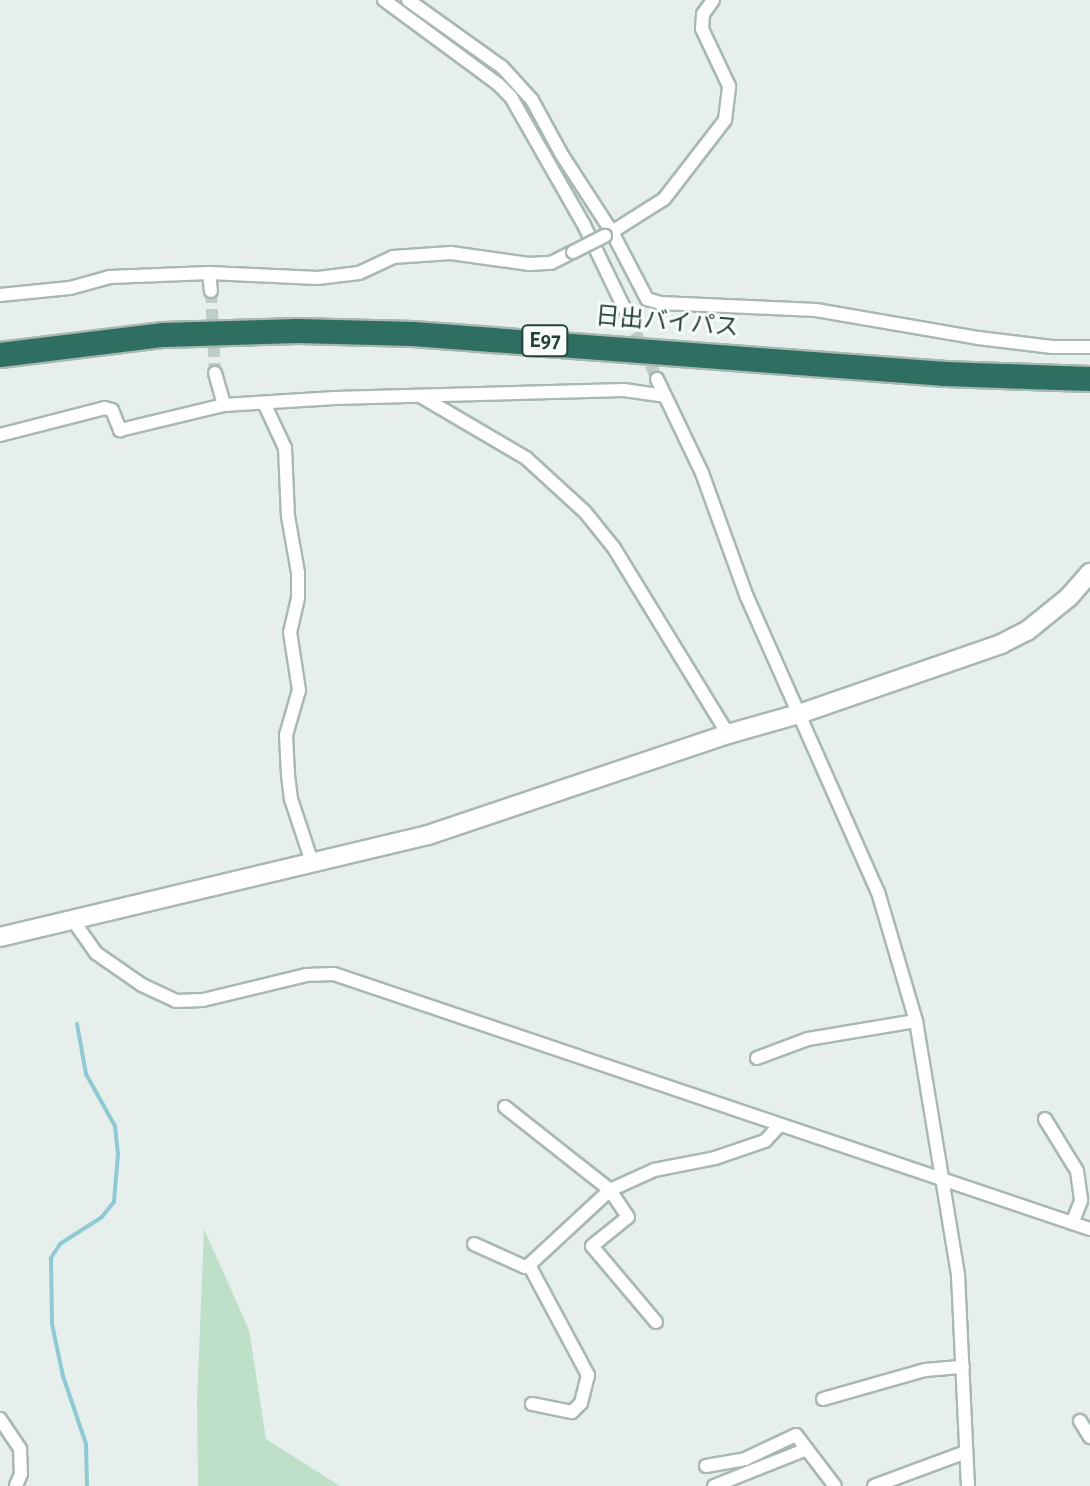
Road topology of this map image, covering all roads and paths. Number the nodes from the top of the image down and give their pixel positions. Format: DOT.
graph roads {
  1 [pos="384,0"];
  2 [pos="408,0"];
  3 [pos="713,0"];
  4 [pos="608,234"];
  5 [pos="209,273"];
  6 [pos="211,291"];
  7 [pos="0,295"];
  8 [pos="628,316"];
  9 [pos="1090,347"];
  10 [pos="0,355"];
  11 [pos="215,373"];
  12 [pos="657,379"];
  13 [pos="1090,379"];
  14 [pos="419,395"];
  15 [pos="665,396"];
  16 [pos="264,403"];
  17 [pos="224,405"];
  18 [pos="0,435"];
  19 [pos="1090,573"];
  20 [pos="802,713"];
  21 [pos="728,734"];
  22 [pos="312,862"];
  23 [pos="72,919"];
  24 [pos="0,937"];
  25 [pos="916,1021"];
  26 [pos="757,1058"];
  27 [pos="505,1107"];
  28 [pos="1045,1119"];
  29 [pos="780,1125"];
  30 [pos="945,1180"];
  31 [pos="610,1190"];
  32 [pos="1072,1223"];
  33 [pos="1090,1229"];
  34 [pos="474,1244"];
  35 [pos="529,1265"];
  36 [pos="656,1322"];
  37 [pos="963,1367"];
  38 [pos="823,1399"];
  39 [pos="532,1404"];
  40 [pos="0,1419"];
  41 [pos="1080,1421"];
  42 [pos="1090,1437"];
  43 [pos="807,1449"];
  44 [pos="966,1452"];
  45 [pos="706,1466"];
  46 [pos="16,1486"];
  47 [pos="714,1486"];
  48 [pos="835,1486"];
  49 [pos="874,1486"];
  50 [pos="968,1486"];
  1 -- 8 [label="street"];
  2 -- 4 [label="street"];
  3 -- 4 [label="street"];
  4 -- 5 [label="street, bridge"];
  4 -- 9 [label="street"];
  5 -- 6 [label="street"];
  5 -- 7 [label="street"];
  10 -- 13 [label="highway, 日出バイパス / E97"];
  11 -- 17 [label="street"];
  12 -- 15 [label="street"];
  14 -- 15 [label="street"];
  14 -- 16 [label="street"];
  14 -- 21 [label="street"];
  15 -- 20 [label="street"];
  16 -- 17 [label="street"];
  16 -- 22 [label="street"];
  17 -- 18 [label="street"];
  19 -- 20 [label="street"];
  20 -- 21 [label="street"];
  20 -- 25 [label="street"];
  21 -- 22 [label="street"];
  22 -- 23 [label="street"];
  23 -- 24 [label="street"];
  23 -- 29 [label="street"];
  25 -- 26 [label="street"];
  25 -- 30 [label="street"];
  27 -- 31 [label="street"];
  28 -- 32 [label="street"];
  29 -- 30 [label="street"];
  29 -- 31 [label="street"];
  30 -- 32 [label="street"];
  30 -- 37 [label="street"];
  31 -- 35 [label="street"];
  31 -- 36 [label="street"];
  32 -- 33 [label="street"];
  34 -- 35 [label="street"];
  35 -- 39 [label="street"];
  37 -- 38 [label="street"];
  37 -- 44 [label="street"];
  40 -- 46 [label="street"];
  41 -- 42 [label="street"];
  43 -- 45 [label="street"];
  43 -- 47 [label="street"];
  43 -- 48 [label="street"];
  44 -- 49 [label="street"];
  44 -- 50 [label="street"];
}
